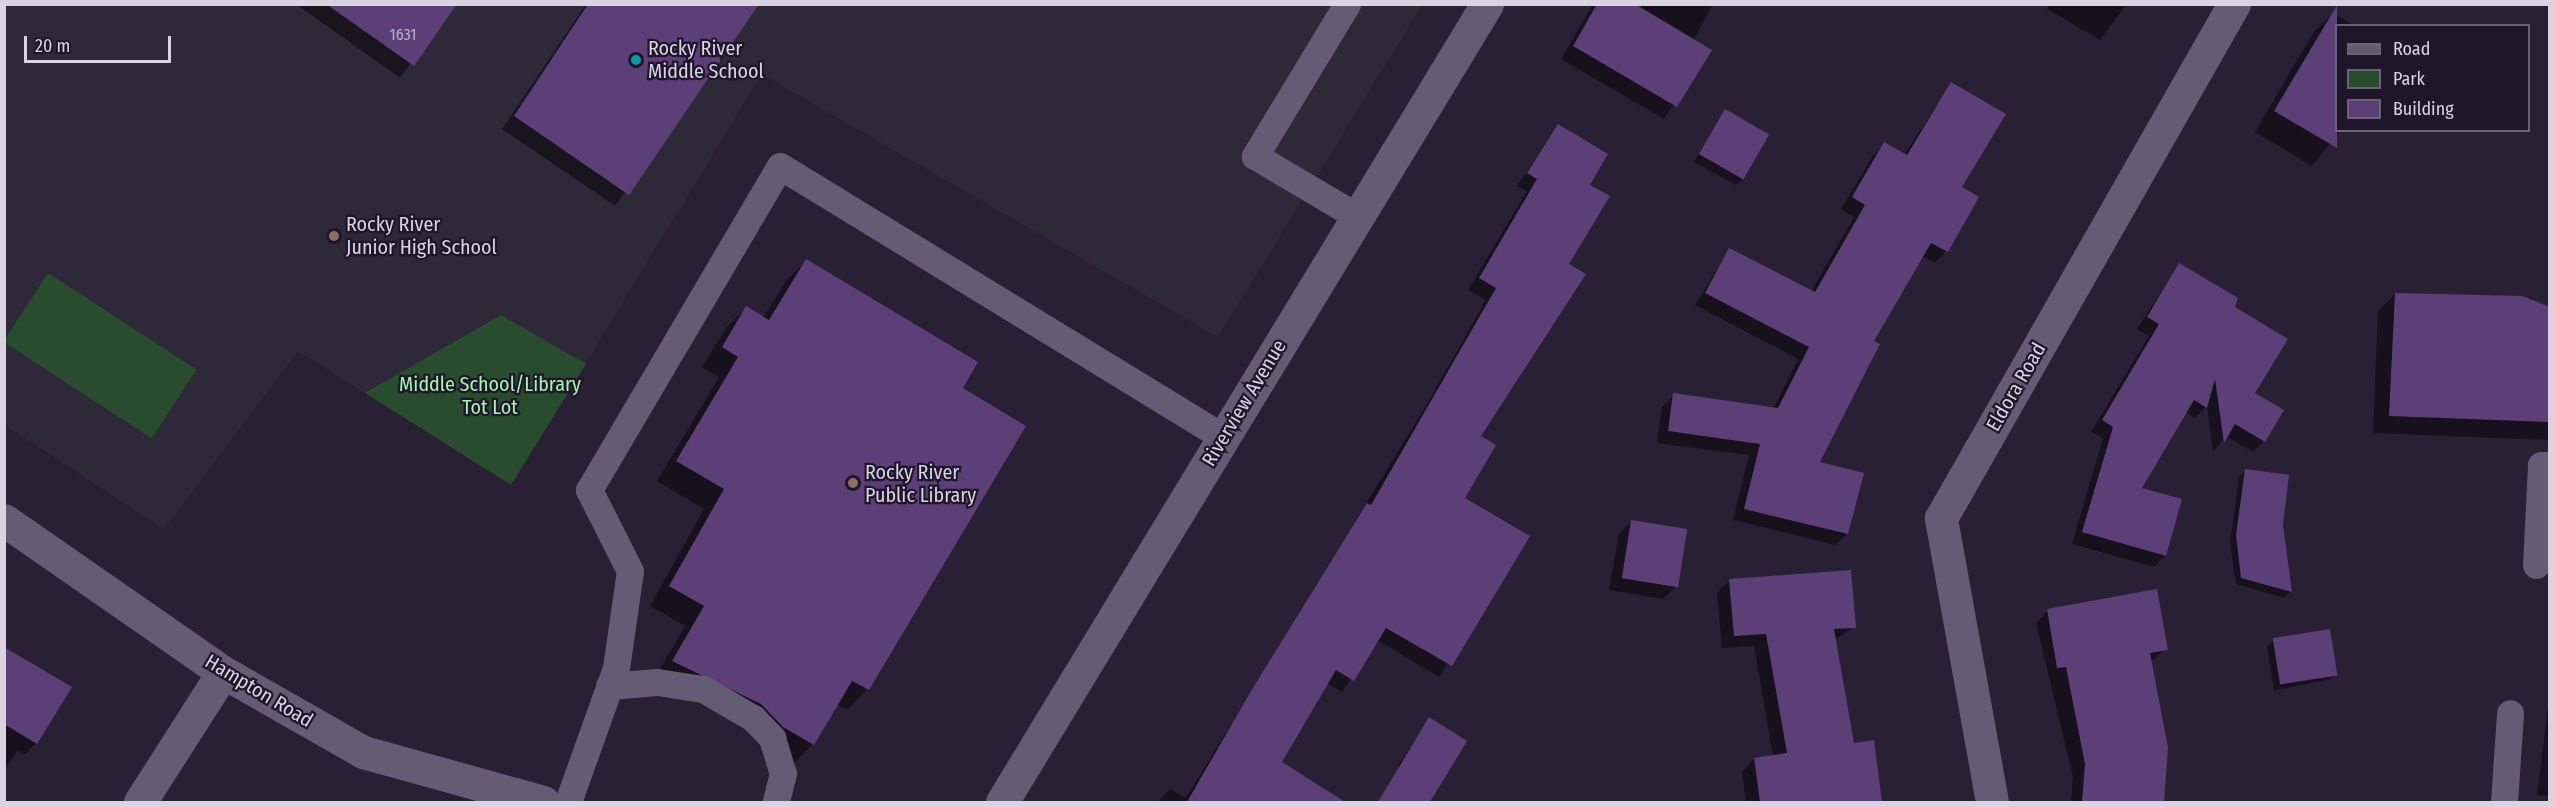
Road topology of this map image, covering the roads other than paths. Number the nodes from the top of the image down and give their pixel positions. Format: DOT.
graph roads {
  1 [pos="1347,4"];
  2 [pos="1487,4"];
  3 [pos="2234,4"];
  4 [pos="1358,218"];
  5 [pos="1223,437"];
  6 [pos="2550,465"];
  7 [pos="4,520"];
  8 [pos="2536,565"];
  9 [pos="223,672"];
  10 [pos="609,686"];
  11 [pos="2510,714"];
  12 [pos="140,802"];
  13 [pos="543,802"];
  14 [pos="568,802"];
  15 [pos="776,802"];
  16 [pos="1002,802"];
  17 [pos="1992,802"];
  18 [pos="2504,802"];
  1 -- 4 [label="lane"];
  2 -- 4 [label="street, Riverview Avenue"];
  3 -- 17 [label="street, Eldora Road"];
  4 -- 5 [label="street, Riverview Avenue"];
  5 -- 10 [label="lane"];
  5 -- 16 [label="street, Riverview Avenue"];
  6 -- 8 [label="lane"];
  7 -- 9 [label="street, Hampton Road"];
  9 -- 12 [label="street"];
  9 -- 13 [label="street, Hampton Road"];
  10 -- 14 [label="lane"];
  10 -- 15 [label="lane"];
  11 -- 18 [label="lane"];
}
